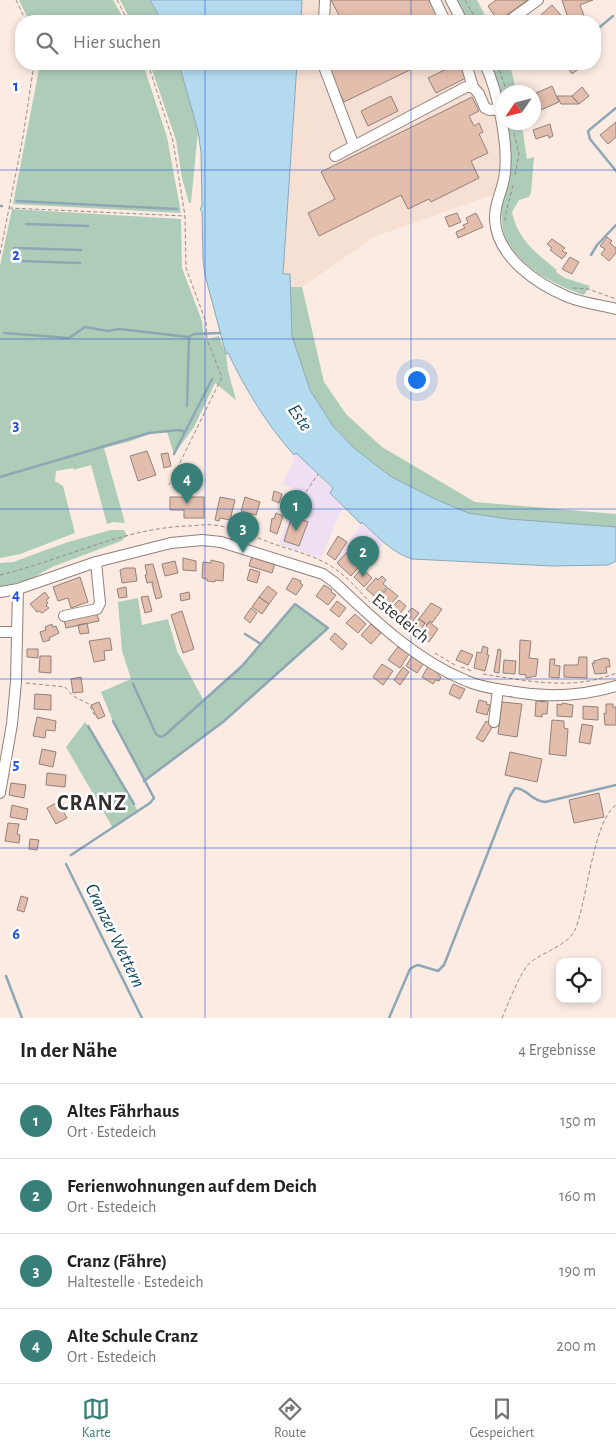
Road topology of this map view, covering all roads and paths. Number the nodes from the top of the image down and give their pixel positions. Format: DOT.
graph roads {
  1 [pos="16,0"];
  2 [pos="117,0"];
  3 [pos="325,0"];
  4 [pos="434,0"];
  5 [pos="452,0"];
  6 [pos="465,0"];
  7 [pos="538,0"];
  8 [pos="23,15"];
  9 [pos="125,15"];
  10 [pos="324,15"];
  11 [pos="442,15"];
  12 [pos="459,15"];
  13 [pos="474,15"];
  14 [pos="517,15"];
  15 [pos="33,70"];
  16 [pos="150,70"];
  17 [pos="325,70"];
  18 [pos="468,70"];
  19 [pos="487,70"];
  20 [pos="499,70"];
  21 [pos="504,85"];
  22 [pos="473,87"];
  23 [pos="496,98"];
  24 [pos="496,109"];
  25 [pos="502,130"];
  26 [pos="513,130"];
  27 [pos="354,146"];
  28 [pos="335,156"];
  29 [pos="9,208"];
  30 [pos="185,216"];
  31 [pos="505,227"];
  32 [pos="0,254"];
  33 [pos="573,288"];
  34 [pos="616,299"];
  35 [pos="616,309"];
  36 [pos="318,474"];
  37 [pos="169,486"];
  38 [pos="306,492"];
  39 [pos="212,525"];
  40 [pos="96,562"];
  41 [pos="0,575"];
  42 [pos="18,589"];
  43 [pos="0,592"];
  44 [pos="64,616"];
  45 [pos="0,632"];
  46 [pos="16,632"];
  47 [pos="616,673"];
  48 [pos="483,674"];
  49 [pos="16,682"];
  50 [pos="616,686"];
  51 [pos="498,689"];
  52 [pos="96,718"];
  53 [pos="494,722"];
  54 [pos="0,793"];
  55 [pos="616,805"];
  56 [pos="502,1018"];
  1 -- 8 [label="path"];
  2 -- 9 [label="path"];
  3 -- 10 [label="street"];
  4 -- 11 [label="street"];
  5 -- 12 [label="street"];
  6 -- 13 [label="path"];
  7 -- 14 [label="street"];
  15 -- 29 [label="path"];
  16 -- 30 [label="path"];
  17 -- 27 [label="street"];
  18 -- 22 [label="street"];
  19 -- 23 [label="street"];
  20 -- 21 [label="path"];
  22 -- 24 [label="street"];
  22 -- 27 [label="street"];
  25 -- 35 [label="street"];
  26 -- 31 [label="path"];
  27 -- 28 [label="street"];
  29 -- 30 [label="path"];
  29 -- 32 [label="path"];
  30 -- 37 [label="path"];
  33 -- 34 [label="path"];
  36 -- 38 [label="path"];
  39 -- 41 [label="path"];
  40 -- 42 [label="street, Estedeich"];
  40 -- 44 [label="street"];
  40 -- 51 [label="street, Estedeich"];
  42 -- 43 [label="street, Estedeich"];
  42 -- 46 [label="street"];
  45 -- 46 [label="street"];
  46 -- 49 [label="street"];
  47 -- 48 [label="path"];
  49 -- 52 [label="path"];
  49 -- 54 [label="street"];
  50 -- 51 [label="street, Estedeich"];
  51 -- 53 [label="street"];
  55 -- 56 [label="path"];
}
